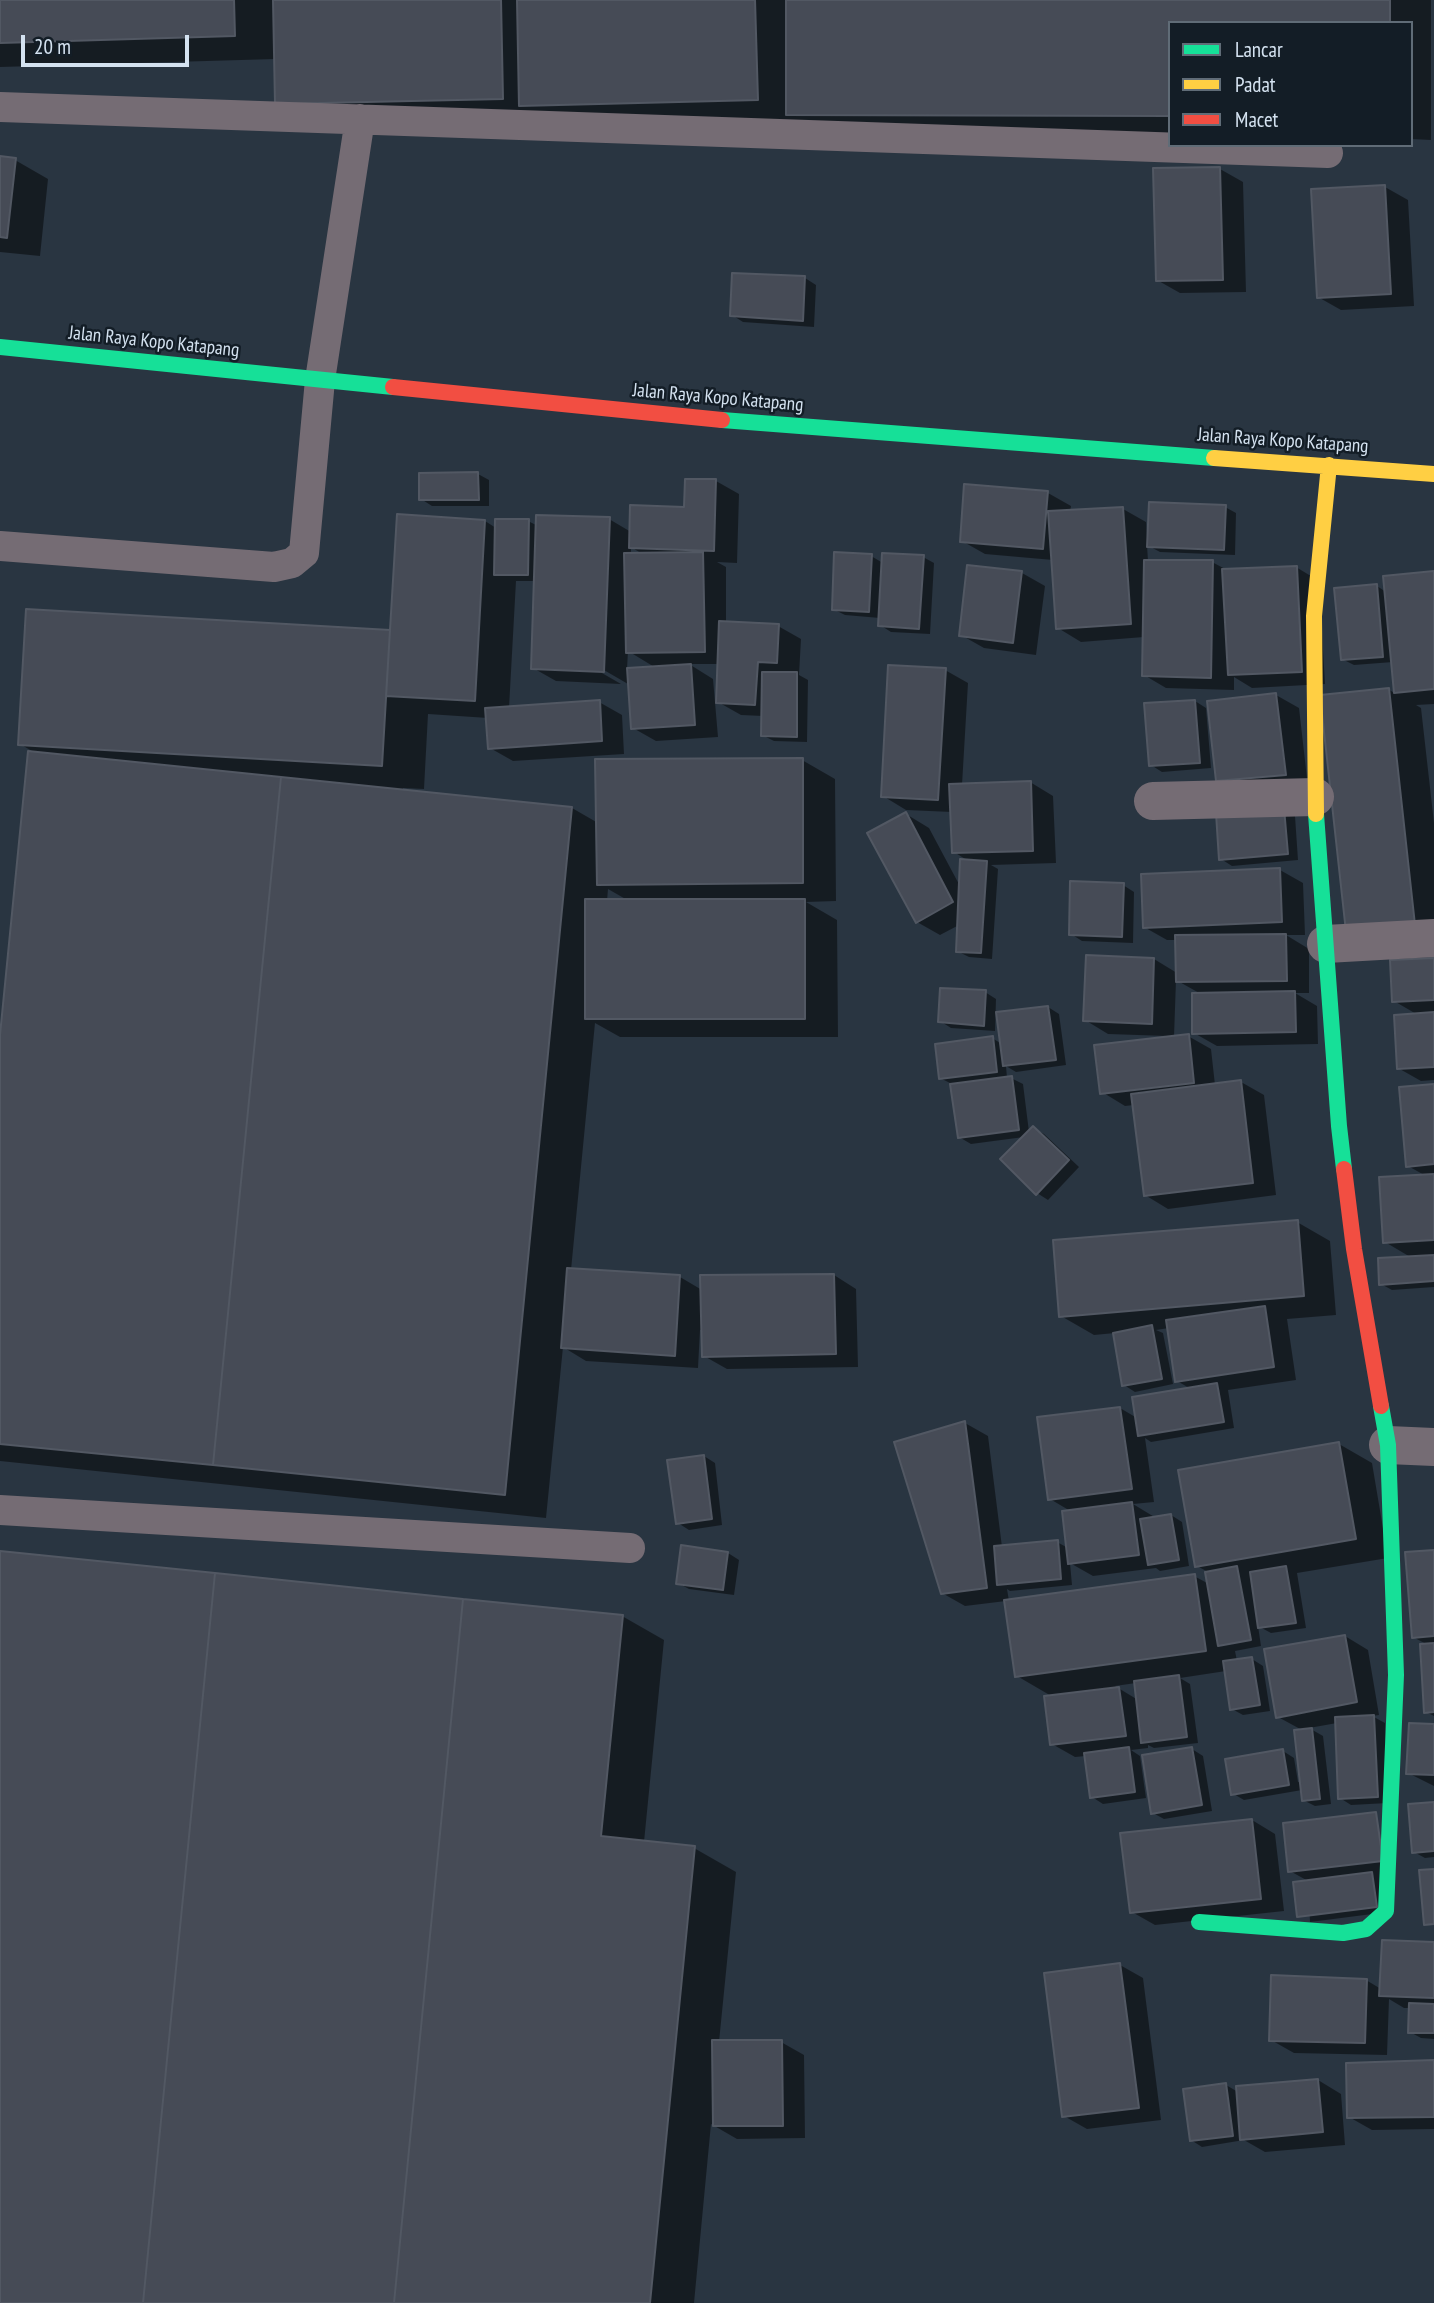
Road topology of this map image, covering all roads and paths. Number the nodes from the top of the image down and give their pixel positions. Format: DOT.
graph roads {
  1 [pos="0,107"];
  2 [pos="360,120"];
  3 [pos="1328,153"];
  4 [pos="0,348"];
  5 [pos="320,380"];
  6 [pos="1329,465"];
  7 [pos="1434,474"];
  8 [pos="0,546"];
  9 [pos="1315,797"];
  10 [pos="1153,801"];
  11 [pos="1434,938"];
  12 [pos="1326,944"];
  13 [pos="1388,1445"];
  14 [pos="1434,1447"];
  15 [pos="0,1510"];
  16 [pos="630,1548"];
  17 [pos="1199,1922"];
  1 -- 2 [label="lane"];
  2 -- 3 [label="lane"];
  2 -- 5 [label="lane"];
  4 -- 5 [label="street, Jalan Raya Kopo Katapang"];
  5 -- 6 [label="street, Jalan Raya Kopo Katapang"];
  5 -- 8 [label="lane"];
  6 -- 7 [label="street, Jalan Raya Kopo Katapang"];
  6 -- 9 [label="street"];
  9 -- 10 [label="street"];
  9 -- 12 [label="street"];
  11 -- 12 [label="street"];
  12 -- 13 [label="street"];
  13 -- 14 [label="street"];
  13 -- 17 [label="street"];
  15 -- 16 [label="lane"];
}
